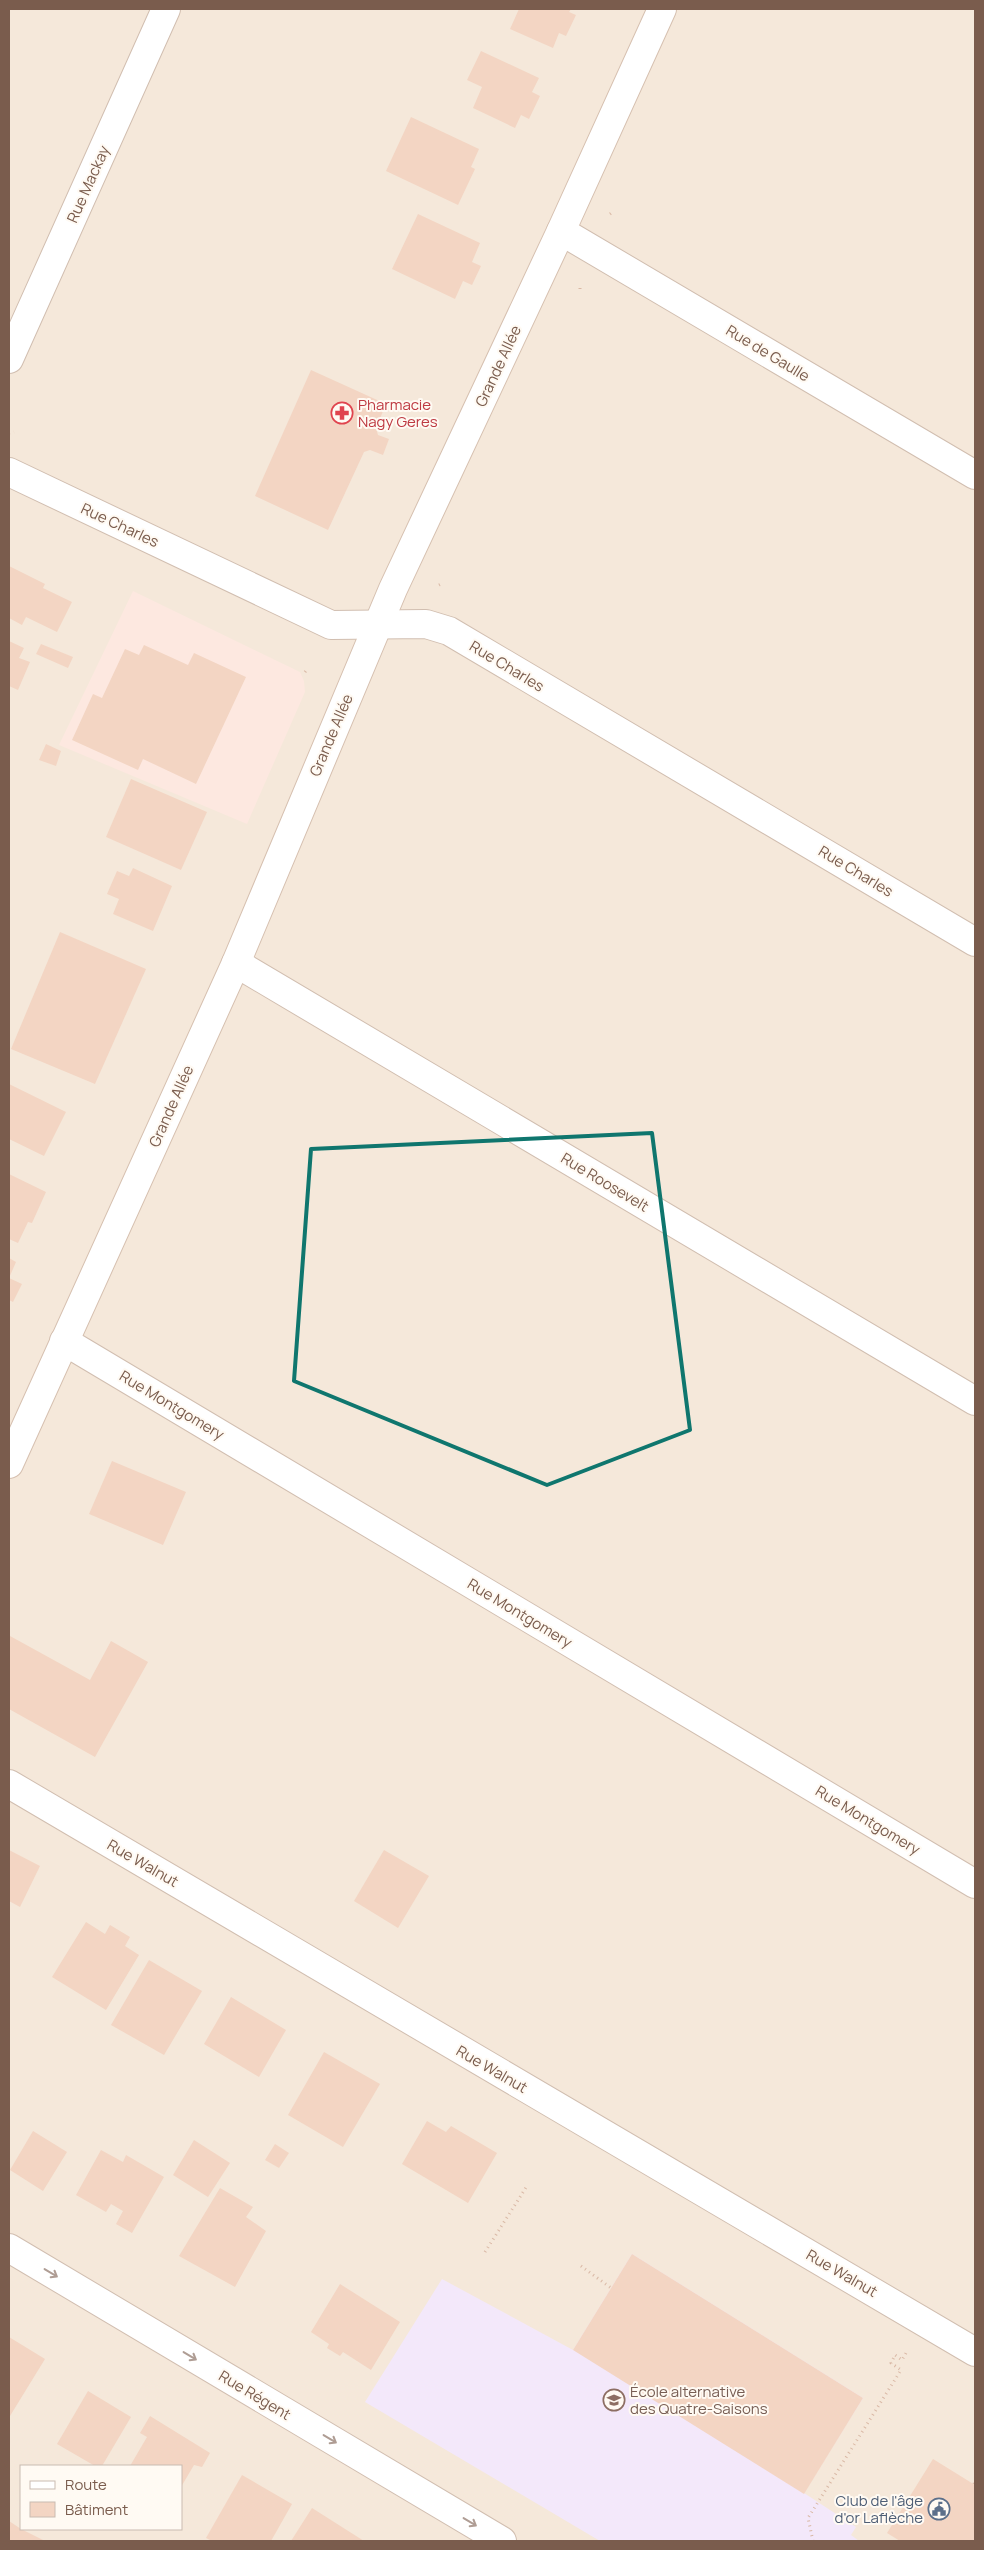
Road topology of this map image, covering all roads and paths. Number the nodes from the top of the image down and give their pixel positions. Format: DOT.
graph roads {
  1 [pos="166,9"];
  2 [pos="662,9"];
  3 [pos="561,231"];
  4 [pos="9,359"];
  5 [pos="9,472"];
  6 [pos="975,476"];
  7 [pos="377,625"];
  8 [pos="308,668"];
  9 [pos="305,672"];
  10 [pos="975,942"];
  11 [pos="236,963"];
  12 [pos="64,1341"];
  13 [pos="975,1401"];
  14 [pos="9,1464"];
  15 [pos="9,1784"];
  16 [pos="975,1884"];
  17 [pos="526,2186"];
  18 [pos="9,2248"];
  19 [pos="485,2252"];
  20 [pos="581,2266"];
  21 [pos="611,2288"];
  22 [pos="922,2320"];
  23 [pos="975,2352"];
  24 [pos="502,2541"];
  25 [pos="813,2541"];
  1 -- 4 [label="street, Rue Mackay"];
  2 -- 3 [label="street, Grande Allée"];
  3 -- 6 [label="street, Rue de Gaulle"];
  3 -- 7 [label="street, Grande Allée"];
  5 -- 7 [label="street, Rue Charles"];
  7 -- 10 [label="street, Rue Charles"];
  7 -- 11 [label="street, Grande Allée"];
  8 -- 9 [label="path"];
  11 -- 12 [label="street, Grande Allée"];
  11 -- 13 [label="street, Rue Roosevelt"];
  12 -- 14 [label="street, Grande Allée"];
  12 -- 16 [label="street, Rue Montgomery"];
  15 -- 22 [label="street, Rue Walnut"];
  17 -- 19 [label="path"];
  18 -- 24 [label="street, Rue Régent, one-way"];
  20 -- 21 [label="path"];
  22 -- 23 [label="street, Rue Walnut"];
  22 -- 25 [label="path"];
}
